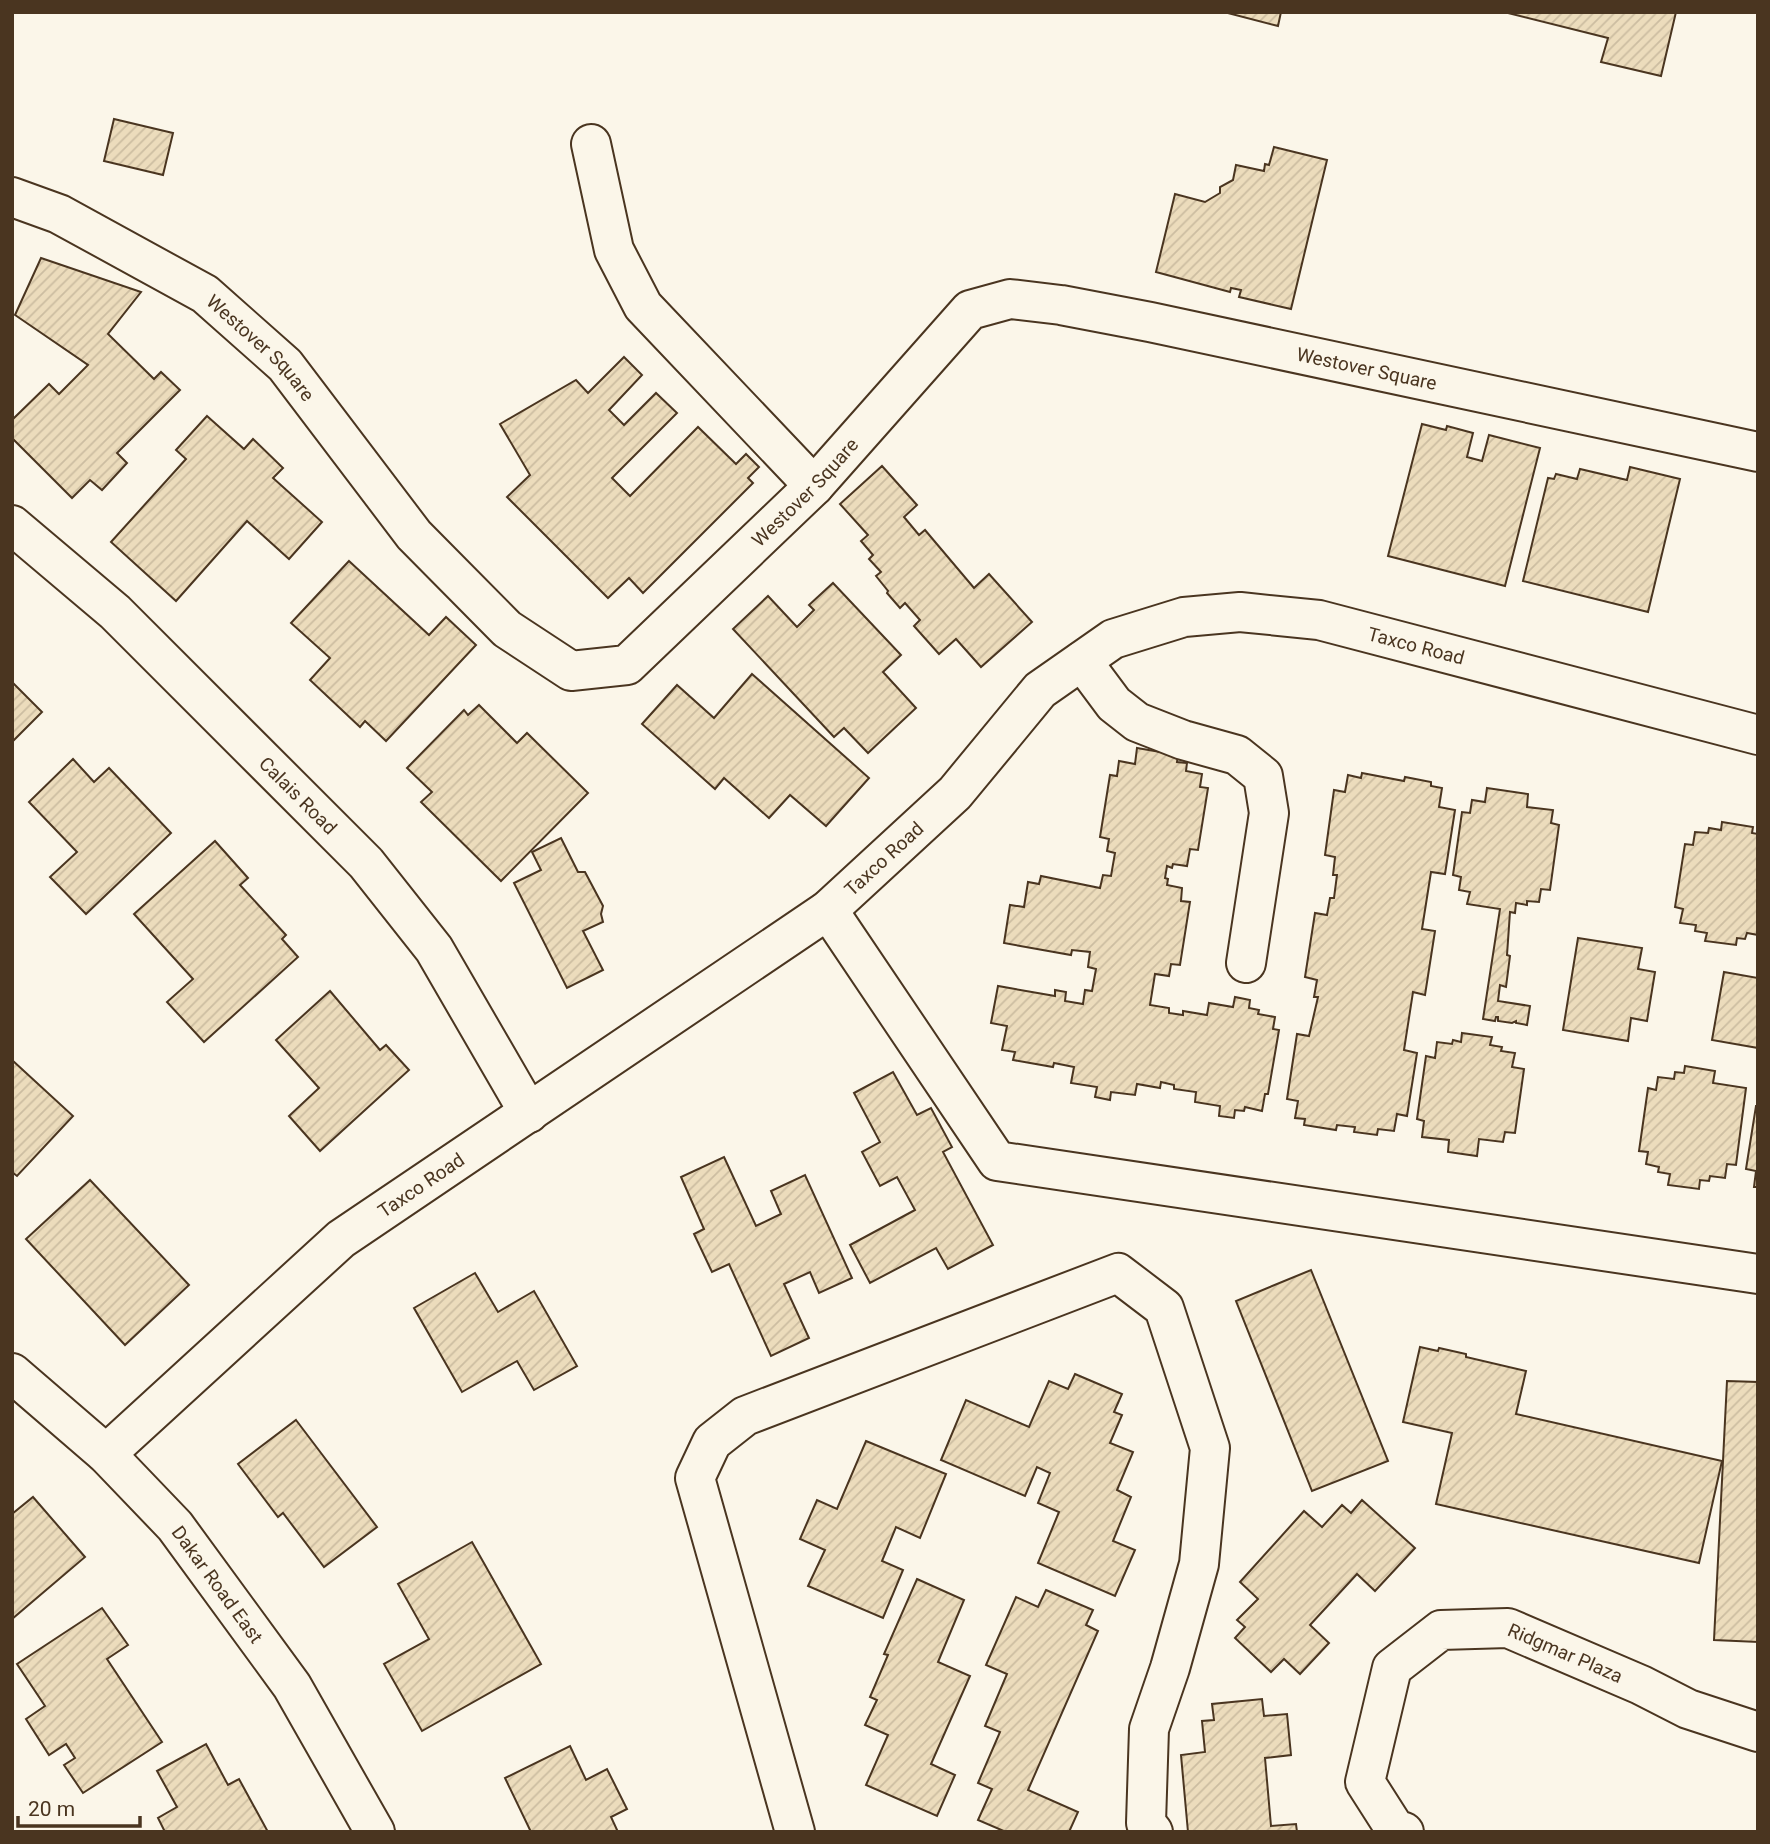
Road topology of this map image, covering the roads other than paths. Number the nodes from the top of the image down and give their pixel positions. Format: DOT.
graph roads {
  1 [pos="592,144"];
  2 [pos="12,197"];
  3 [pos="1758,452"];
  4 [pos="814,486"];
  5 [pos="12,525"];
  6 [pos="1082,661"];
  7 [pos="1758,735"];
  8 [pos="828,910"];
  9 [pos="1246,962"];
  10 [pos="529,1113"];
  11 [pos="1758,1274"];
  12 [pos="12,1373"];
  13 [pos="106,1454"];
  14 [pos="1758,1732"];
  15 [pos="1397,1831"];
  16 [pos="375,1832"];
  17 [pos="795,1832"];
  18 [pos="1153,1832"];
  1 -- 4 [label="street"];
  2 -- 4 [label="street, Westover Square"];
  3 -- 4 [label="street, Westover Square"];
  5 -- 10 [label="street, Calais Road"];
  6 -- 7 [label="street, Taxco Road"];
  6 -- 8 [label="street, Taxco Road"];
  6 -- 9 [label="street"];
  8 -- 10 [label="street, Taxco Road"];
  8 -- 11 [label="street"];
  10 -- 13 [label="street, Taxco Road"];
  12 -- 13 [label="street, Dakar Road East"];
  13 -- 16 [label="street, Dakar Road East"];
  14 -- 15 [label="street, Ridgmar Plaza"];
  17 -- 18 [label="street"];
}
